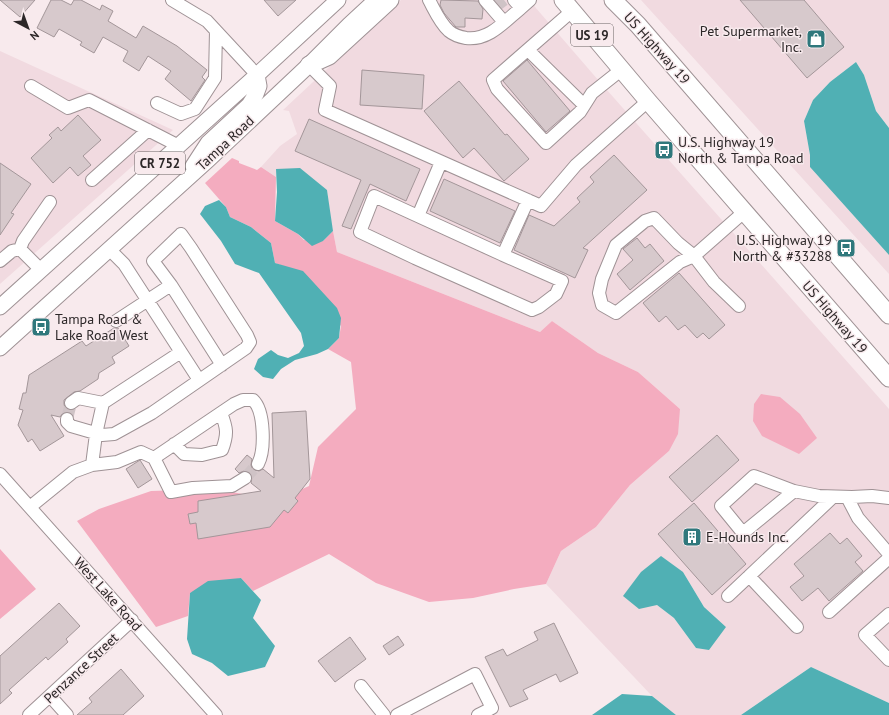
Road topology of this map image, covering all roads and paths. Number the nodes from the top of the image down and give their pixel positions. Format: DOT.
graph roads {
  1 [pos="172,0"];
  2 [pos="338,0"];
  3 [pos="376,0"];
  4 [pos="390,0"];
  5 [pos="431,0"];
  6 [pos="613,0"];
  7 [pos="625,0"];
  8 [pos="522,3"];
  9 [pos="491,4"];
  10 [pos="568,5"];
  11 [pos="504,22"];
  12 [pos="638,25"];
  13 [pos="216,31"];
  14 [pos="528,50"];
  15 [pos="309,65"];
  16 [pos="622,70"];
  17 [pos="257,75"];
  18 [pos="31,86"];
  19 [pos="648,101"];
  20 [pos="157,103"];
  21 [pos="584,105"];
  22 [pos="148,130"];
  23 [pos="179,146"];
  24 [pos="441,162"];
  25 [pos="92,180"];
  26 [pos="183,182"];
  27 [pos="528,200"];
  28 [pos="50,202"];
  29 [pos="744,212"];
  30 [pos="418,216"];
  31 [pos="20,249"];
  32 [pos="109,249"];
  33 [pos="503,255"];
  34 [pos="694,256"];
  35 [pos="0,261"];
  36 [pos="41,270"];
  37 [pos="171,285"];
  38 [pos="148,300"];
  39 [pos="739,306"];
  40 [pos="0,307"];
  41 [pos="889,315"];
  42 [pos="116,321"];
  43 [pos="0,348"];
  44 [pos="181,352"];
  45 [pos="222,364"];
  46 [pos="889,378"];
  47 [pos="199,380"];
  48 [pos="71,403"];
  49 [pos="103,403"];
  50 [pos="221,413"];
  51 [pos="67,419"];
  52 [pos="96,434"];
  53 [pos="174,444"];
  54 [pos="154,458"];
  55 [pos="258,464"];
  56 [pos="92,465"];
  57 [pos="0,474"];
  58 [pos="245,478"];
  59 [pos="4,487"];
  60 [pos="794,491"];
  61 [pos="833,497"];
  62 [pos="847,497"];
  63 [pos="889,498"];
  64 [pos="30,507"];
  65 [pos="889,554"];
  66 [pos="889,558"];
  67 [pos="749,576"];
  68 [pos="728,596"];
  69 [pos="829,612"];
  70 [pos="889,614"];
  71 [pos="132,620"];
  72 [pos="797,627"];
  73 [pos="889,660"];
  74 [pos="361,686"];
  75 [pos="50,696"];
  76 [pos="29,715"];
  77 [pos="67,715"];
  78 [pos="216,715"];
  79 [pos="384,715"];
  80 [pos="397,715"];
  81 [pos="478,715"];
  1 -- 13 [label="street"];
  2 -- 17 [label="main road, Tampa Road / CR 752"];
  3 -- 15 [label="main road, Tampa Road / CR 752"];
  4 -- 15 [label="highway"];
  5 -- 11 [label="street"];
  6 -- 12 [label="highway, US Highway 19 / US 19"];
  7 -- 12 [label="highway"];
  8 -- 11 [label="street"];
  9 -- 11 [label="street"];
  10 -- 14 [label="street"];
  10 -- 16 [label="highway, US Highway 19 / US 19"];
  12 -- 41 [label="highway, US Highway 19 / US 19"];
  13 -- 17 [label="street"];
  13 -- 20 [label="street"];
  14 -- 21 [label="street"];
  14 -- 21 [label="street"];
  15 -- 24 [label="street"];
  15 -- 26 [label="main road, Tampa Road / CR 752"];
  16 -- 19 [label="highway, US Highway 19 / US 19"];
  16 -- 21 [label="street"];
  17 -- 23 [label="main road, Tampa Road / CR 752"];
  17 -- 26 [label="main road"];
  18 -- 22 [label="street"];
  19 -- 27 [label="street"];
  19 -- 29 [label="highway, US Highway 19 / US 19"];
  22 -- 23 [label="street"];
  22 -- 25 [label="street"];
  23 -- 36 [label="main road, Tampa Road / CR 752"];
  24 -- 27 [label="street"];
  24 -- 30 [label="street"];
  26 -- 32 [label="main road, Tampa Road / CR 752"];
  27 -- 33 [label="street"];
  28 -- 31 [label="street"];
  29 -- 34 [label="street"];
  29 -- 46 [label="highway, US Highway 19 / US 19"];
  30 -- 33 [label="street"];
  30 -- 33 [label="street"];
  31 -- 35 [label="street"];
  31 -- 36 [label="street"];
  32 -- 38 [label="street"];
  32 -- 43 [label="main road, Tampa Road / CR 752"];
  34 -- 34 [label="street"];
  34 -- 39 [label="street"];
  36 -- 40 [label="main road, Tampa Road / CR 752"];
  37 -- 38 [label="street"];
  37 -- 45 [label="street"];
  37 -- 45 [label="street"];
  38 -- 42 [label="street"];
  38 -- 44 [label="street"];
  44 -- 47 [label="street"];
  44 -- 49 [label="street"];
  45 -- 47 [label="street"];
  47 -- 52 [label="street"];
  48 -- 49 [label="street"];
  49 -- 52 [label="street"];
  50 -- 53 [label="street"];
  50 -- 53 [label="street"];
  50 -- 55 [label="street"];
  51 -- 52 [label="street"];
  52 -- 56 [label="street"];
  53 -- 54 [label="street"];
  54 -- 56 [label="street"];
  54 -- 58 [label="street"];
  56 -- 64 [label="street"];
  57 -- 59 [label="street, West Lake Road"];
  59 -- 64 [label="street, West Lake Road"];
  60 -- 60 [label="street"];
  60 -- 61 [label="street"];
  61 -- 62 [label="street"];
  61 -- 67 [label="street"];
  62 -- 63 [label="street"];
  62 -- 65 [label="street"];
  64 -- 71 [label="street, West Lake Road"];
  66 -- 69 [label="street"];
  67 -- 68 [label="street"];
  67 -- 72 [label="street"];
  70 -- 73 [label="street"];
  71 -- 75 [label="street, Penzance Street"];
  71 -- 78 [label="street, West Lake Road"];
  74 -- 79 [label="street"];
  75 -- 76 [label="street, Penzance Street"];
  75 -- 77 [label="street"];
  80 -- 81 [label="street"];
}
